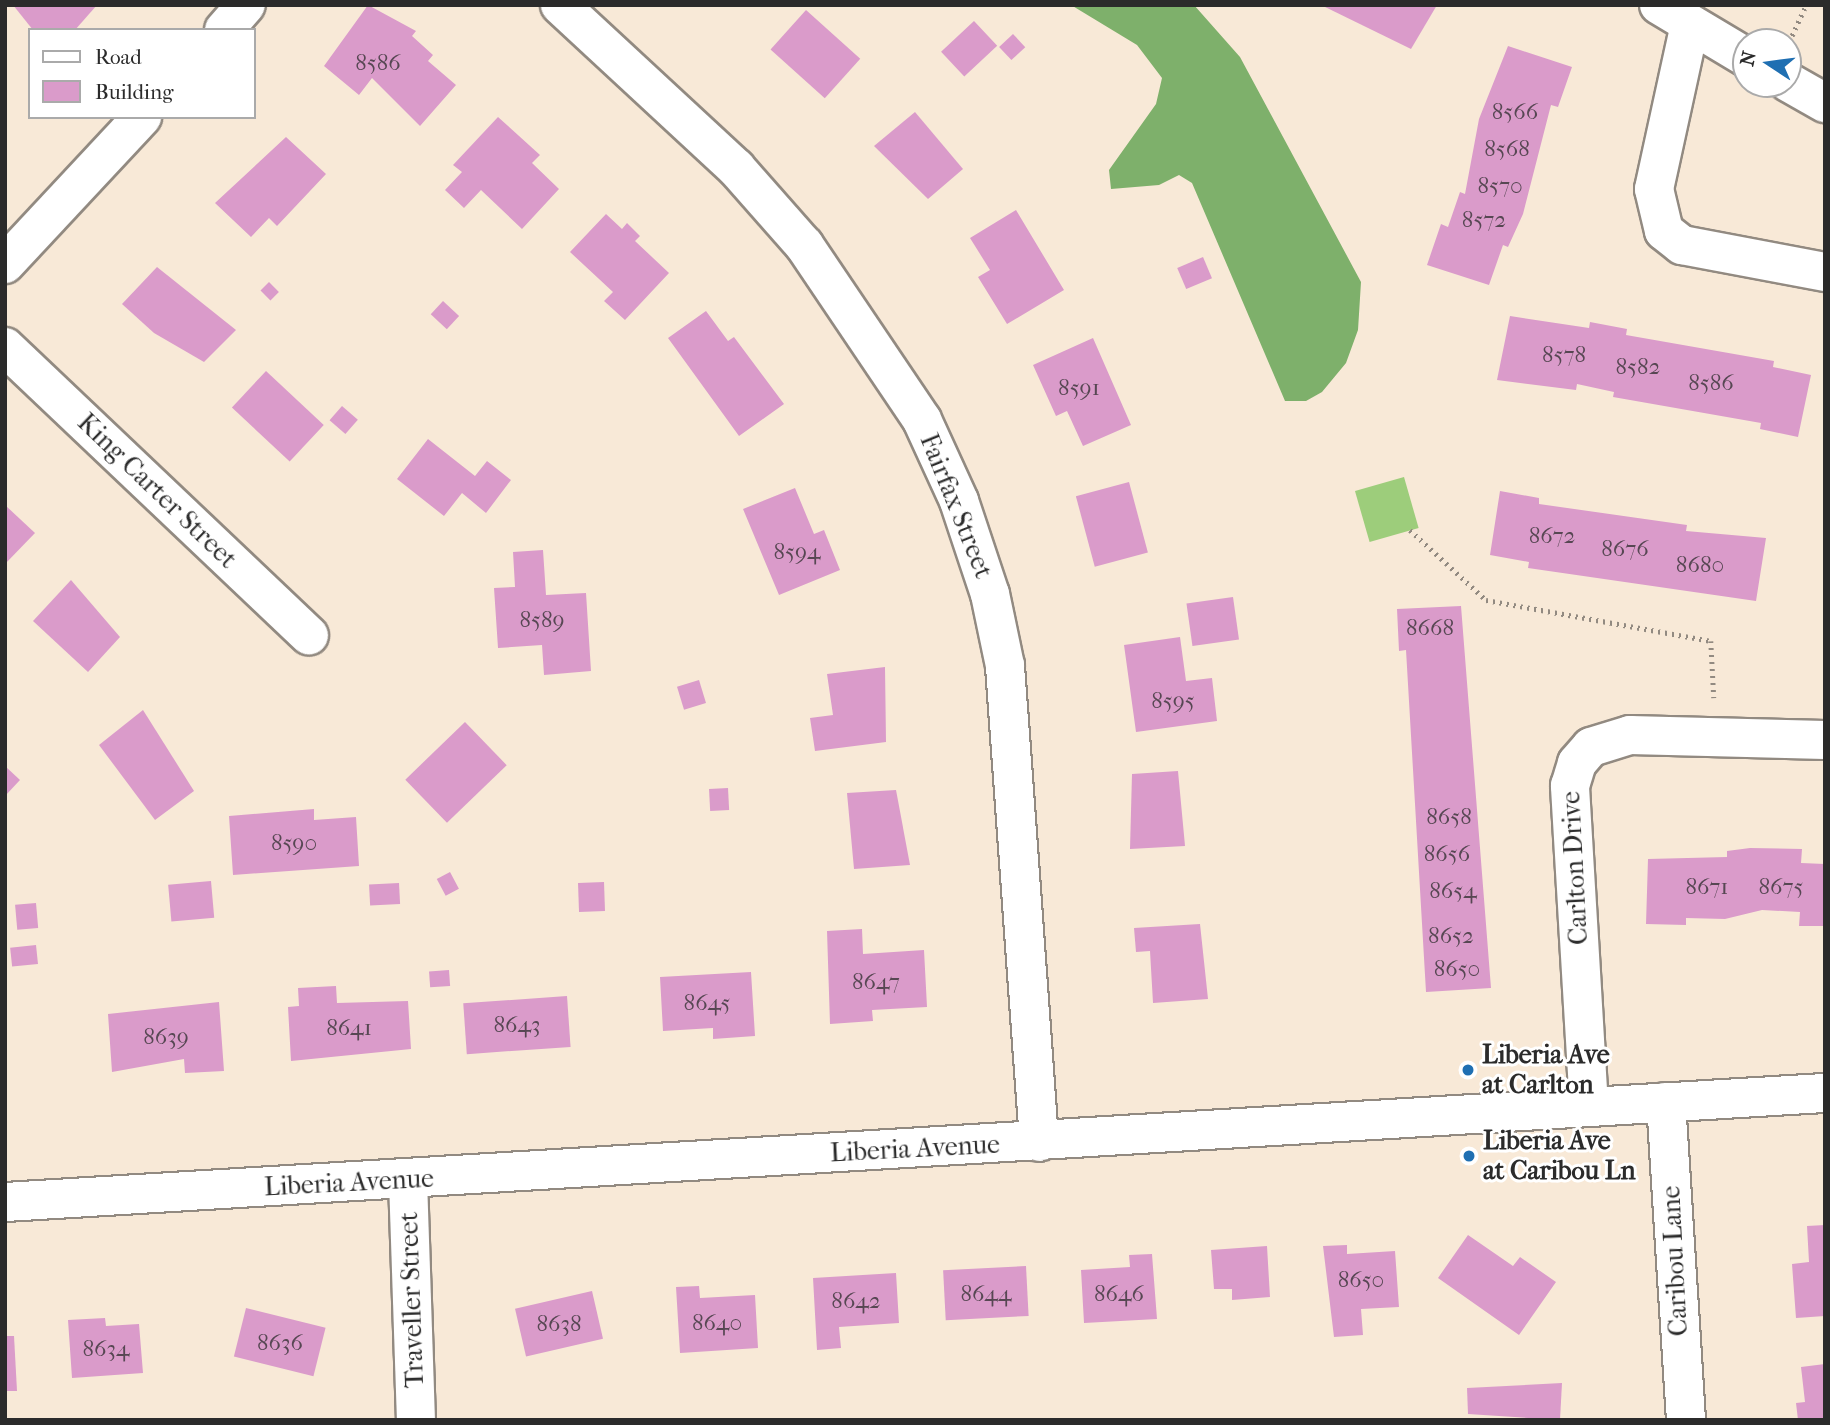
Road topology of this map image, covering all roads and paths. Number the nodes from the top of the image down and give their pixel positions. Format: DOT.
graph roads {
  1 [pos="247,5"];
  2 [pos="560,5"];
  3 [pos="1806,5"];
  4 [pos="1674,14"];
  5 [pos="226,28"];
  6 [pos="1796,28"];
  7 [pos="1732,49"];
  8 [pos="1802,90"];
  9 [pos="1825,103"];
  10 [pos="140,119"];
  11 [pos="5,264"];
  12 [pos="1825,272"];
  13 [pos="5,347"];
  14 [pos="1410,530"];
  15 [pos="309,635"];
  16 [pos="1716,737"];
  17 [pos="1825,740"];
  18 [pos="1825,1093"];
  19 [pos="1666,1102"];
  20 [pos="1589,1107"];
  21 [pos="1039,1142"];
  22 [pos="408,1180"];
  23 [pos="5,1202"];
  24 [pos="416,1420"];
  25 [pos="1686,1420"];
  1 -- 5 [label="street"];
  2 -- 21 [label="street, Fairfax Street"];
  3 -- 6 [label="path"];
  4 -- 7 [label="street"];
  4 -- 12 [label="street"];
  8 -- 9 [label="street"];
  10 -- 11 [label="street"];
  13 -- 15 [label="street, King Carter Street"];
  14 -- 16 [label="path"];
  16 -- 17 [label="street, Carlton Drive"];
  16 -- 20 [label="street, Carlton Drive"];
  18 -- 19 [label="street, Liberia Avenue"];
  19 -- 20 [label="street, Liberia Avenue"];
  19 -- 25 [label="street, Caribou Lane"];
  20 -- 21 [label="street, Liberia Avenue"];
  21 -- 22 [label="street, Liberia Avenue"];
  22 -- 23 [label="street, Liberia Avenue"];
  22 -- 24 [label="street, Traveller Street"];
}
